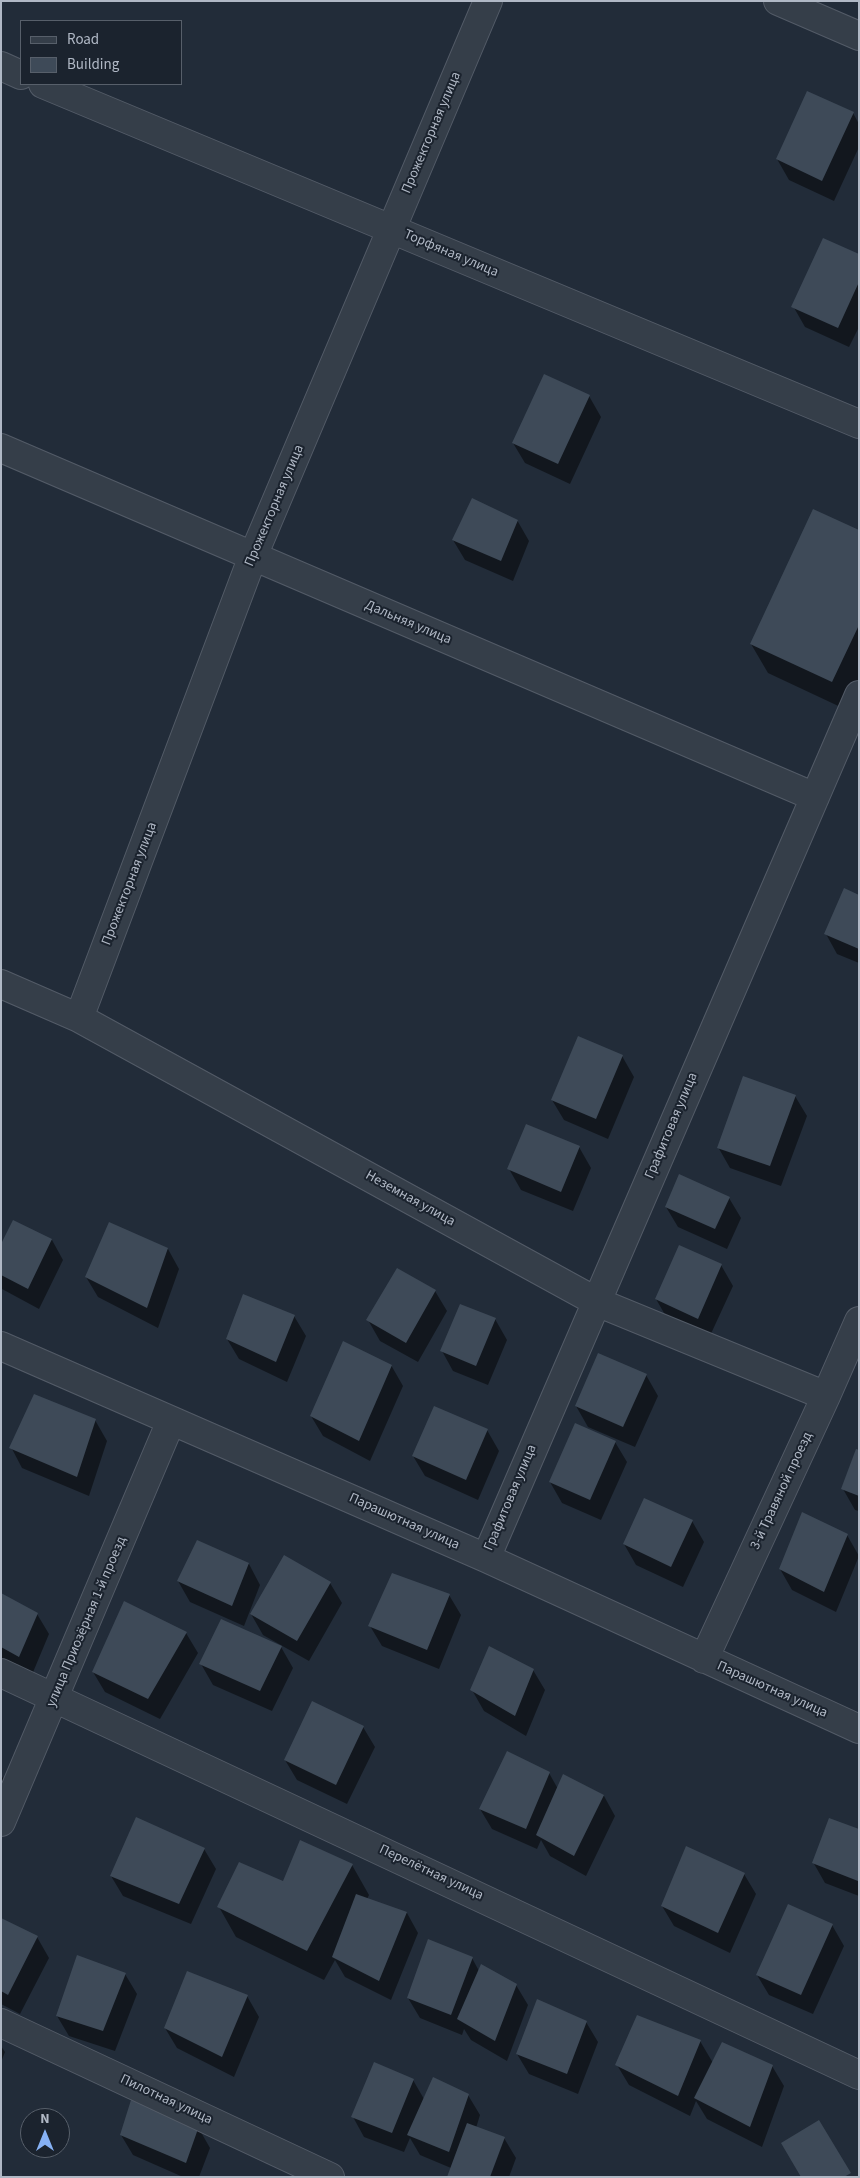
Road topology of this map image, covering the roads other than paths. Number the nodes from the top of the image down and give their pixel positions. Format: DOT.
graph roads {
  1 [pos="488,1"];
  2 [pos="778,1"];
  3 [pos="859,36"];
  4 [pos="1,66"];
  5 [pos="20,75"];
  6 [pos="45,85"];
  7 [pos="392,229"];
  8 [pos="859,424"];
  9 [pos="1,448"];
  10 [pos="253,556"];
  11 [pos="859,695"];
  12 [pos="814,797"];
  13 [pos="1,984"];
  14 [pos="79,1018"];
  15 [pos="596,1302"];
  16 [pos="859,1321"];
  17 [pos="1,1346"];
  18 [pos="826,1396"];
  19 [pos="171,1421"];
  20 [pos="486,1558"];
  21 [pos="704,1659"];
  22 [pos="1,1673"];
  23 [pos="55,1696"];
  24 [pos="859,1729"];
  25 [pos="1,1822"];
  26 [pos="1,2023"];
  27 [pos="859,2075"];
  28 [pos="330,2177"];
  1 -- 7 [label="street, Прожекторная улица"];
  2 -- 3 [label="street"];
  4 -- 5 [label="street"];
  6 -- 7 [label="street, Торфяная улица"];
  7 -- 8 [label="street, Торфяная улица"];
  7 -- 10 [label="street, Прожекторная улица"];
  9 -- 10 [label="street, Дальняя улица"];
  10 -- 12 [label="street, Дальняя улица"];
  10 -- 14 [label="street, Прожекторная улица"];
  11 -- 12 [label="street, Графитовая улица"];
  12 -- 15 [label="street, Графитовая улица"];
  13 -- 14 [label="street, Неземная улица"];
  14 -- 15 [label="street, Неземная улица"];
  15 -- 18 [label="street, Неземная улица"];
  15 -- 20 [label="street, Графитовая улица"];
  16 -- 18 [label="street, 3-й Травяной проезд"];
  17 -- 19 [label="street, Парашютная улица"];
  18 -- 21 [label="street, 3-й Травяной проезд"];
  19 -- 20 [label="street, Парашютная улица"];
  19 -- 23 [label="street, улица Приозёрная 1-й проезд"];
  20 -- 21 [label="street, Парашютная улица"];
  21 -- 24 [label="street, Парашютная улица"];
  22 -- 23 [label="street, Перелётная улица"];
  23 -- 25 [label="street, улица Приозёрная 1-й проезд"];
  23 -- 27 [label="street, Перелётная улица"];
  26 -- 28 [label="street, Пилотная улица"];
}
